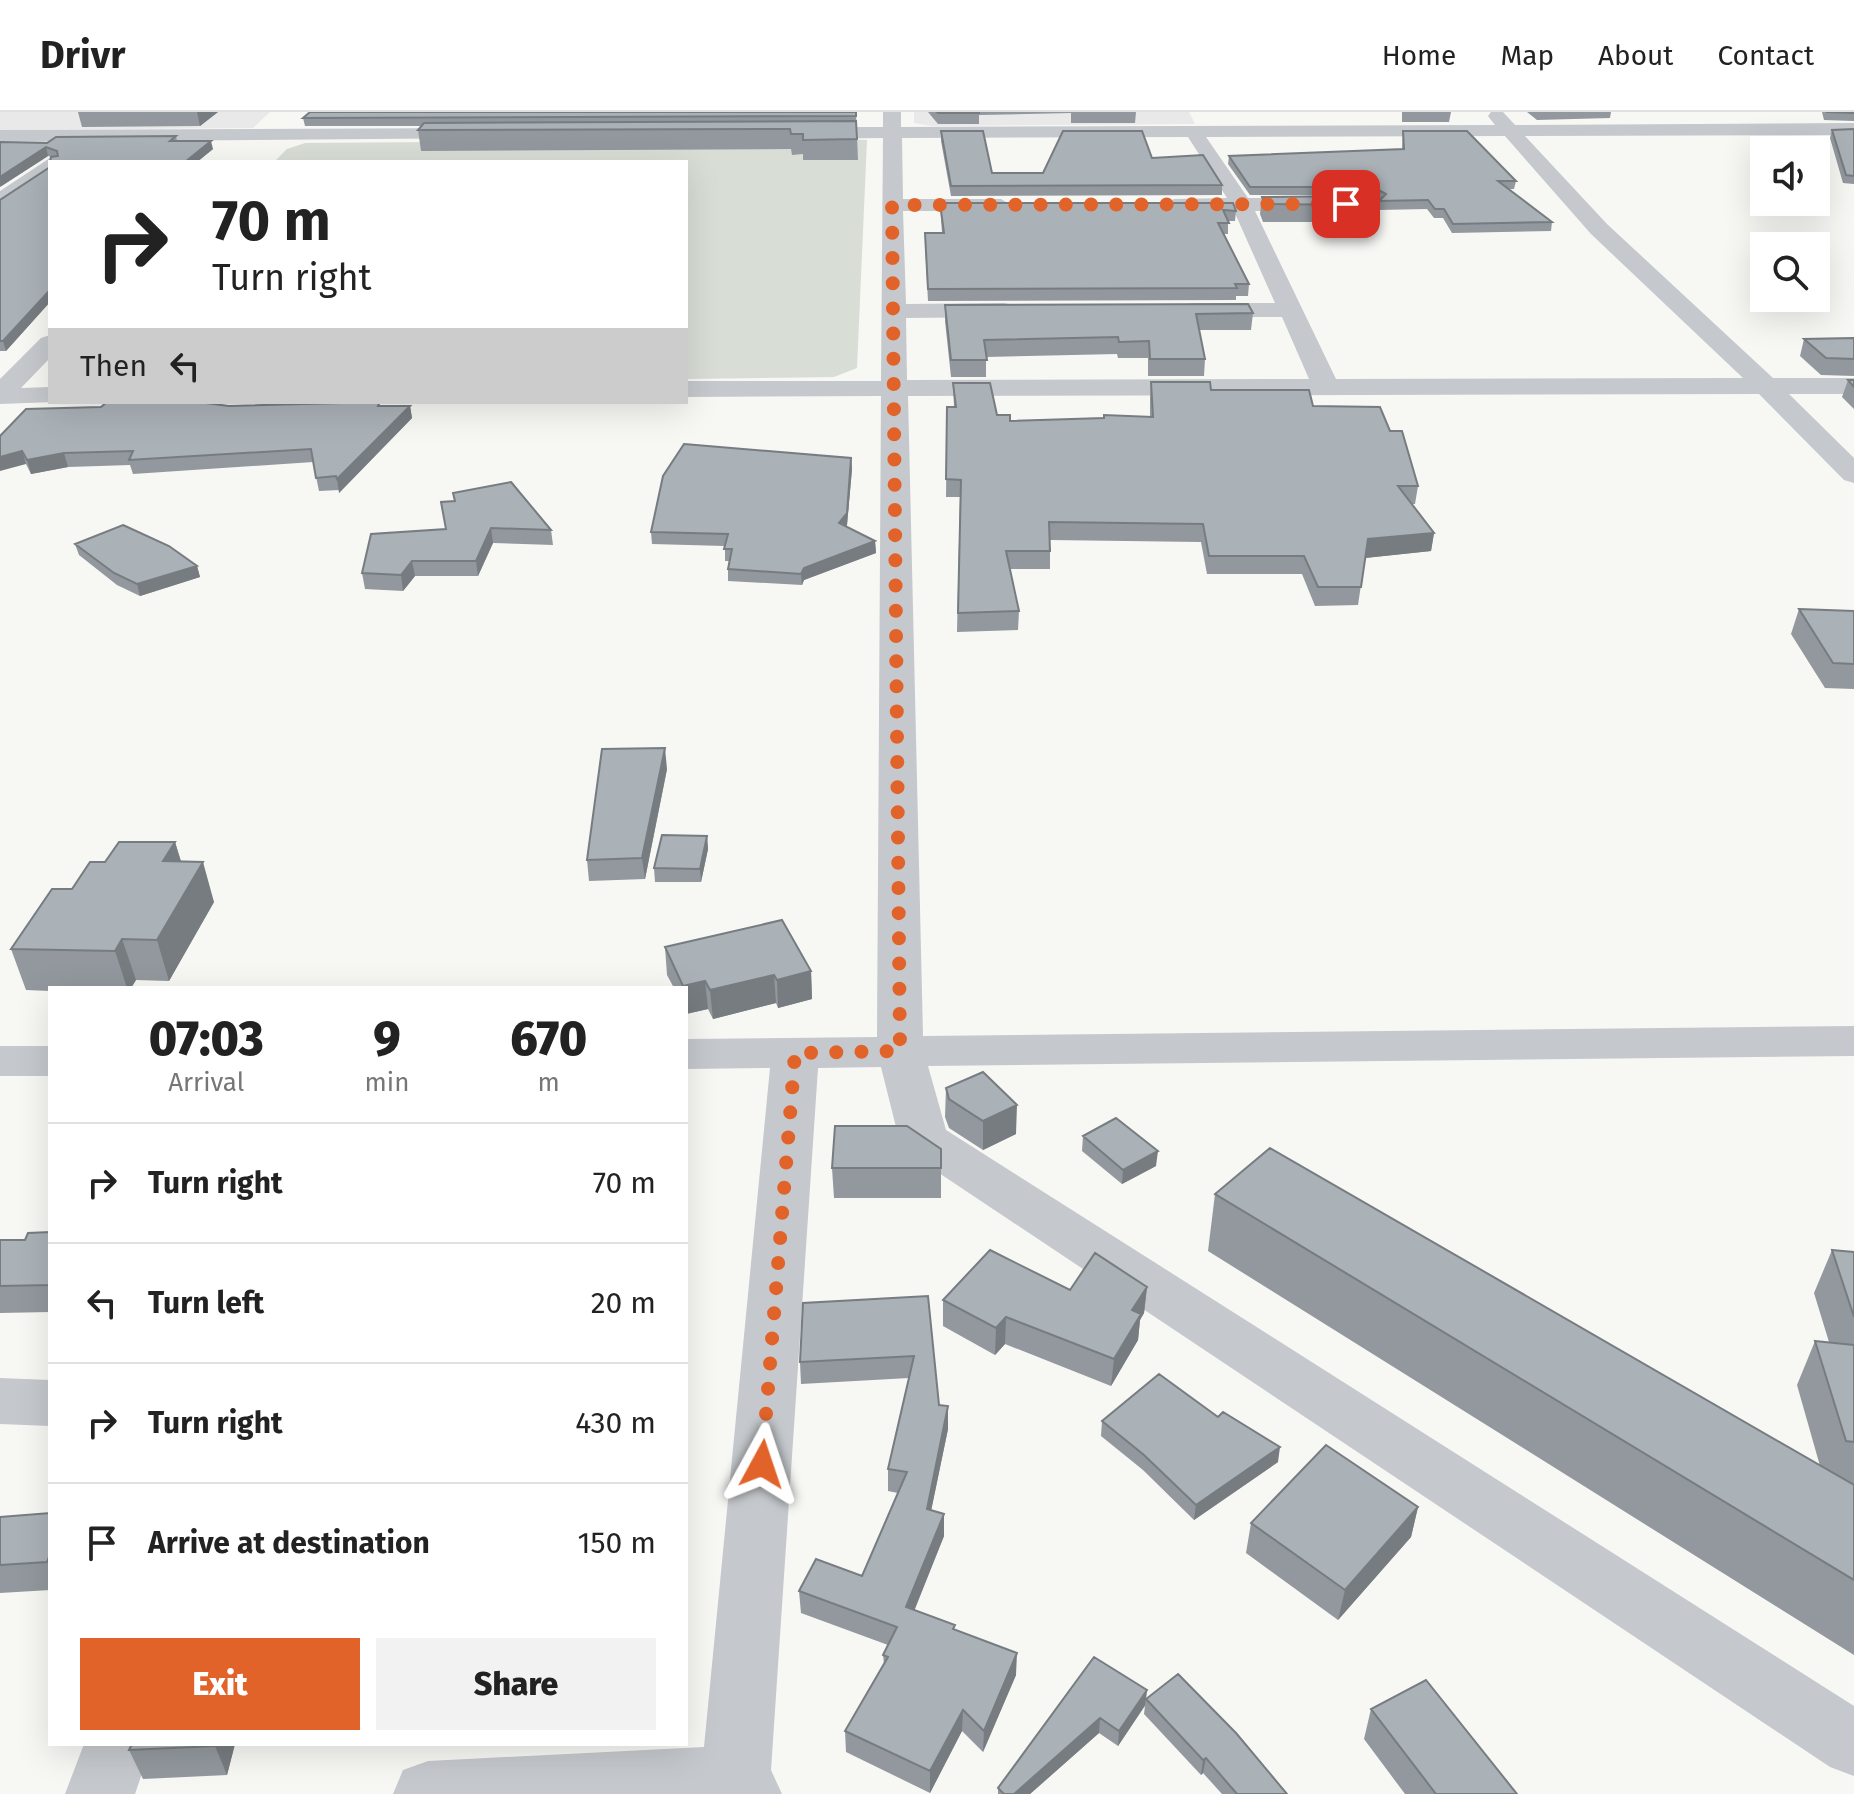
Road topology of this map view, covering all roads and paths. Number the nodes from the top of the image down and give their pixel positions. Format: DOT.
graph roads {
  1 [pos="282,112"];
  2 [pos="1493,112"];
  3 [pos="1645,112"];
  4 [pos="892,122"];
  5 [pos="1667,129"];
  6 [pos="1854,129"];
  7 [pos="1510,130"];
  8 [pos="1193,131"];
  9 [pos="781,133"];
  10 [pos="256,134"];
  11 [pos="495,134"];
  12 [pos="89,135"];
  13 [pos="0,136"];
  14 [pos="238,153"];
  15 [pos="56,160"];
  16 [pos="48,166"];
  17 [pos="0,201"];
  18 [pos="1372,204"];
  19 [pos="892,205"];
  20 [pos="1019,205"];
  21 [pos="1147,205"];
  22 [pos="1242,205"];
  23 [pos="1020,310"];
  24 [pos="1163,310"];
  25 [pos="1290,310"];
  26 [pos="893,311"];
  27 [pos="48,345"];
  28 [pos="1766,386"];
  29 [pos="1854,386"];
  30 [pos="894,388"];
  31 [pos="688,389"];
  32 [pos="1327,389"];
  33 [pos="0,395"];
  34 [pos="48,395"];
  35 [pos="1854,474"];
  36 [pos="1854,1041"];
  37 [pos="900,1051"];
  38 [pos="795,1053"];
  39 [pos="688,1054"];
  40 [pos="0,1061"];
  41 [pos="48,1061"];
  42 [pos="0,1401"];
  43 [pos="48,1403"];
  44 [pos="1854,1744"];
  45 [pos="117,1746"];
  46 [pos="739,1789"];
  47 [pos="100,1794"];
  48 [pos="428,1794"];
  1 -- 10 [label="street"];
  2 -- 7 [label="street"];
  3 -- 5 [label="street"];
  4 -- 8 [label="street"];
  4 -- 9 [label="street"];
  4 -- 19 [label="street"];
  5 -- 6 [label="street"];
  5 -- 7 [label="street"];
  7 -- 8 [label="street"];
  7 -- 28 [label="street"];
  8 -- 22 [label="street"];
  10 -- 11 [label="street"];
  10 -- 12 [label="street"];
  10 -- 14 [label="street"];
  12 -- 13 [label="street"];
  12 -- 15 [label="street"];
  16 -- 17 [label="street"];
  18 -- 22 [label="street"];
  19 -- 20 [label="street"];
  19 -- 26 [label="street"];
  21 -- 22 [label="street"];
  22 -- 25 [label="street"];
  23 -- 26 [label="street"];
  24 -- 25 [label="street"];
  25 -- 32 [label="street"];
  26 -- 30 [label="street"];
  27 -- 33 [label="street"];
  28 -- 29 [label="street"];
  28 -- 32 [label="street"];
  28 -- 35 [label="street"];
  30 -- 31 [label="street"];
  30 -- 32 [label="street"];
  30 -- 37 [label="street"];
  33 -- 34 [label="street"];
  36 -- 37 [label="street"];
  37 -- 38 [label="street"];
  37 -- 44 [label="street"];
  38 -- 39 [label="street"];
  38 -- 46 [label="street"];
  40 -- 41 [label="street"];
  42 -- 43 [label="street"];
  45 -- 47 [label="street"];
  46 -- 48 [label="street"];
}
